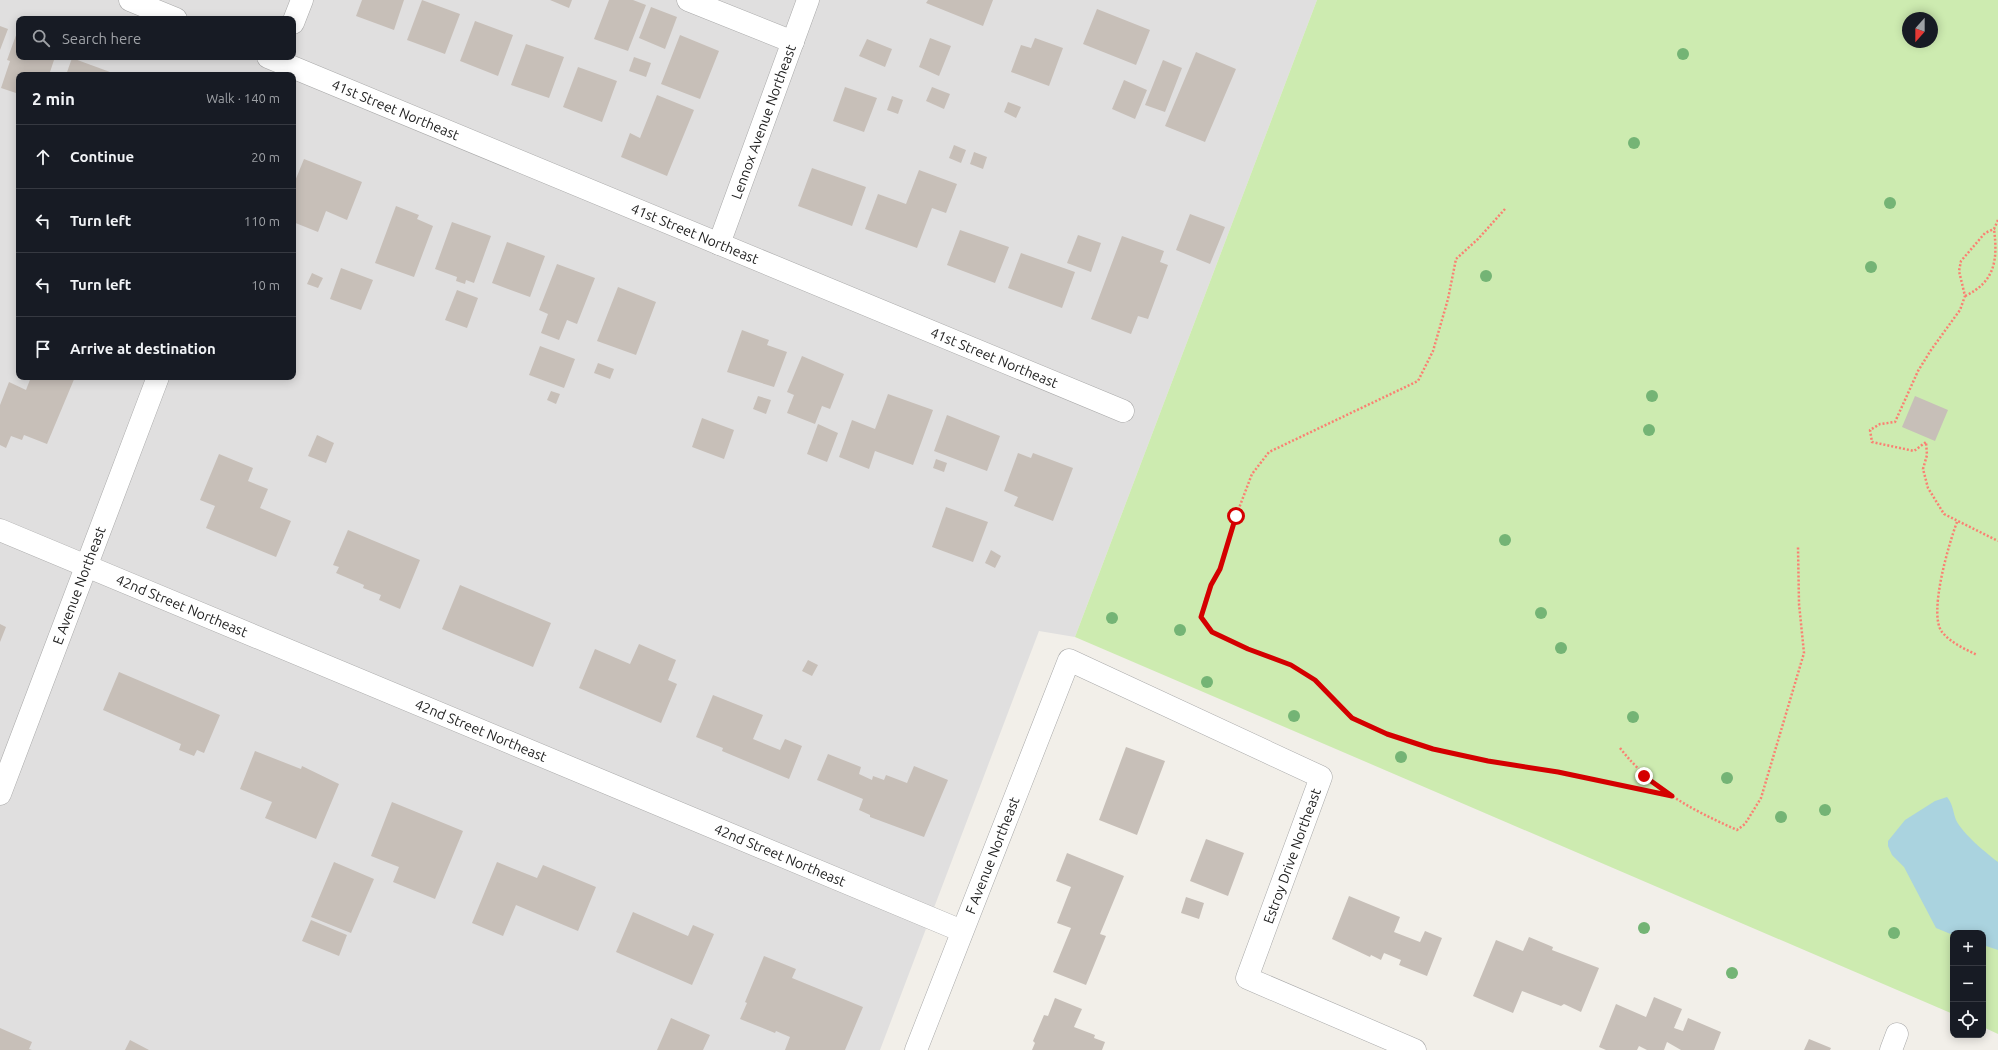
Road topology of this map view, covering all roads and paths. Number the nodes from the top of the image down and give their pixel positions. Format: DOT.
graph roads {
  1 [pos="130,0"];
  2 [pos="302,0"];
  3 [pos="688,0"];
  4 [pos="808,0"];
  5 [pos="169,16"];
  6 [pos="296,16"];
  7 [pos="793,42"];
  8 [pos="275,63"];
  9 [pos="1505,209"];
  10 [pos="1998,220"];
  11 [pos="1994,229"];
  12 [pos="718,244"];
  13 [pos="1965,296"];
  14 [pos="157,380"];
  15 [pos="1123,411"];
  16 [pos="1956,522"];
  17 [pos="0,530"];
  18 [pos="1998,541"];
  19 [pos="1798,547"];
  20 [pos="86,566"];
  21 [pos="1977,655"];
  22 [pos="1069,660"];
  23 [pos="1620,748"];
  24 [pos="0,794"];
  25 [pos="1672,796"];
  26 [pos="962,931"];
  27 [pos="916,1050"];
  28 [pos="1415,1050"];
  1 -- 5 [label="street"];
  2 -- 6 [label="street"];
  3 -- 7 [label="street"];
  4 -- 7 [label="street, Lennox Avenue Northeast"];
  7 -- 12 [label="street, Lennox Avenue Northeast"];
  8 -- 12 [label="street, 41st Street Northeast"];
  9 -- 25 [label="path"];
  10 -- 11 [label="path"];
  11 -- 13 [label="path"];
  11 -- 13 [label="path"];
  12 -- 15 [label="street, 41st Street Northeast"];
  13 -- 16 [label="path"];
  14 -- 20 [label="street, E Avenue Northeast"];
  16 -- 18 [label="path"];
  16 -- 21 [label="path"];
  17 -- 20 [label="street, 42nd Street Northeast"];
  19 -- 25 [label="path"];
  20 -- 24 [label="street, E Avenue Northeast"];
  20 -- 26 [label="street, 42nd Street Northeast"];
  22 -- 26 [label="street, F Avenue Northeast"];
  22 -- 28 [label="street, Estroy Drive Northeast"];
  23 -- 25 [label="path"];
  26 -- 27 [label="street, F Avenue Northeast"];
}
